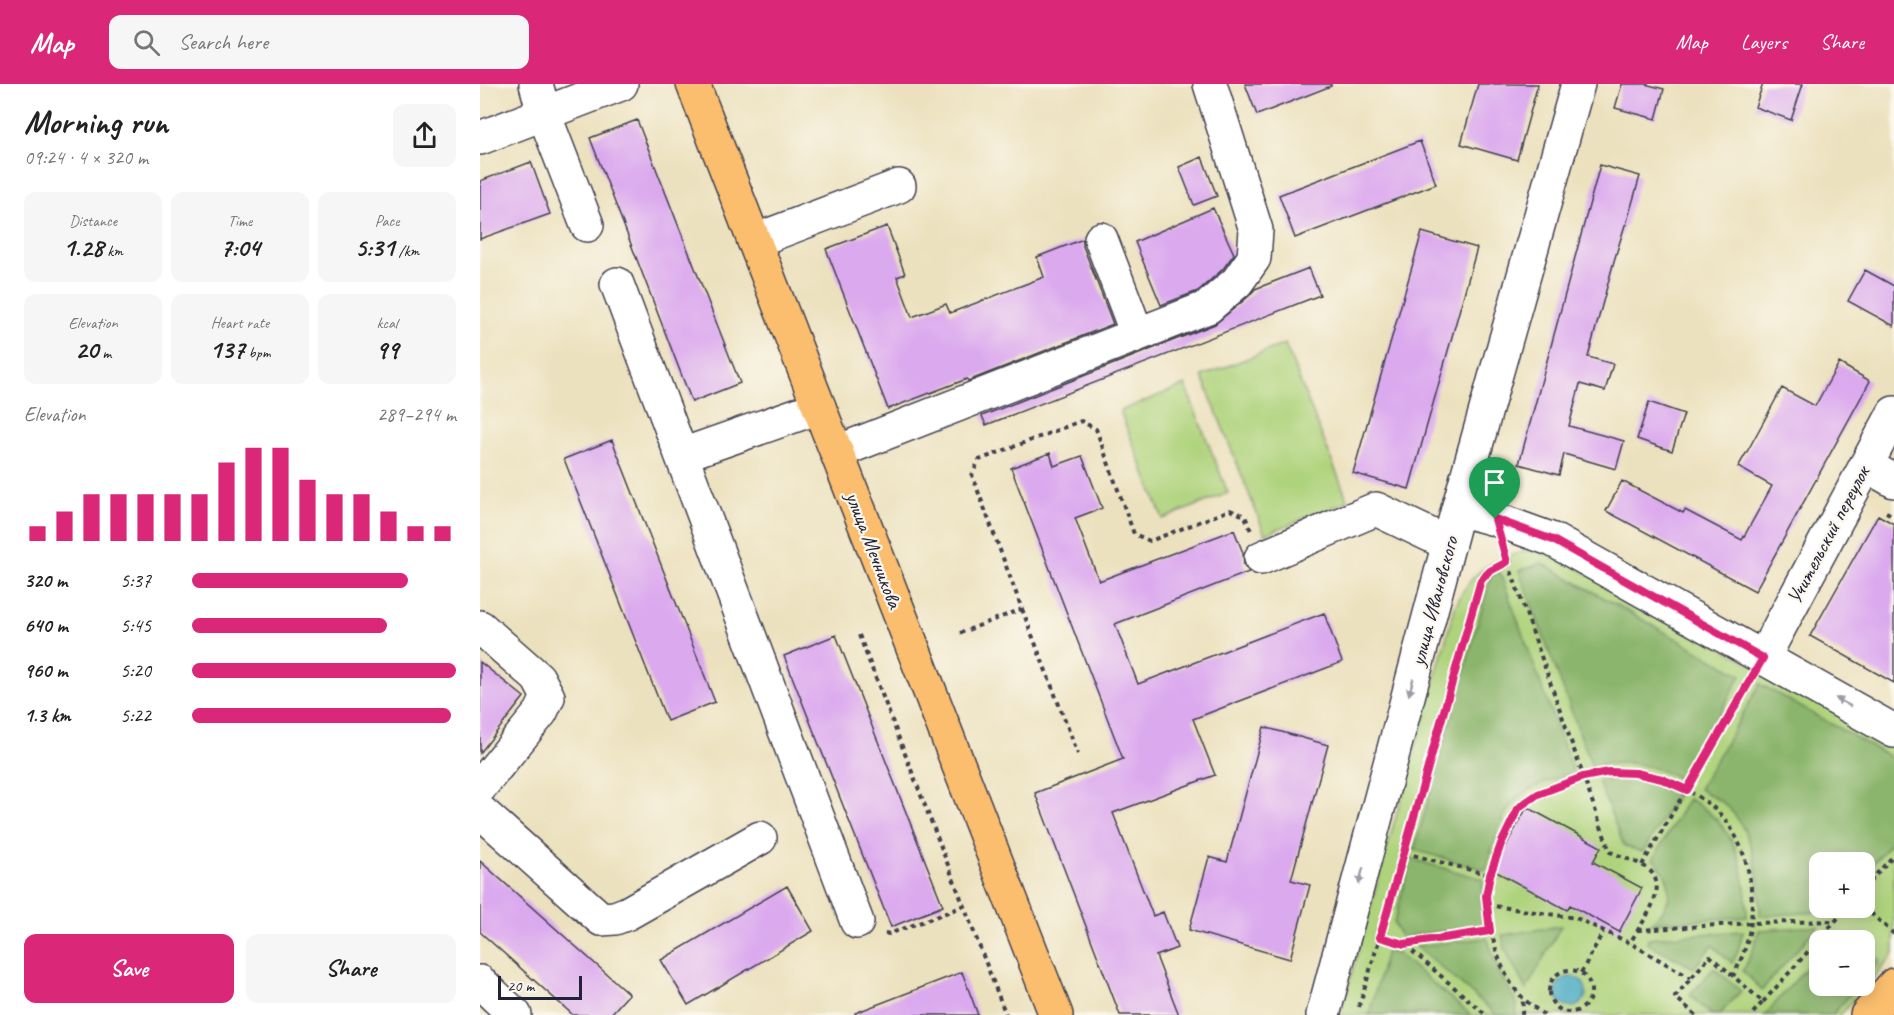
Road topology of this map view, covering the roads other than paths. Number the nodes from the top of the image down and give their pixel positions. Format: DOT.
graph roads {
  1 [pos="621,84"];
  2 [pos="693,84"];
  3 [pos="1210,84"];
  4 [pos="1578,84"];
  5 [pos="540,99"];
  6 [pos="480,138"];
  7 [pos="899,186"];
  8 [pos="587,225"];
  9 [pos="1101,239"];
  10 [pos="754,241"];
  11 [pos="617,284"];
  12 [pos="1137,334"];
  13 [pos="819,407"];
  14 [pos="1894,413"];
  15 [pos="837,452"];
  16 [pos="682,455"];
  17 [pos="1866,465"];
  18 [pos="1894,481"];
  19 [pos="1458,509"];
  20 [pos="1449,544"];
  21 [pos="1261,558"];
  22 [pos="480,627"];
  23 [pos="1763,658"];
  24 [pos="1894,731"];
  25 [pos="480,786"];
  26 [pos="480,811"];
  27 [pos="760,838"];
  28 [pos="857,922"];
  29 [pos="480,982"];
  30 [pos="1894,985"];
  31 [pos="504,1011"];
  32 [pos="1056,1015"];
  33 [pos="1323,1015"];
  34 [pos="1867,1015"];
  1 -- 5 [label="street"];
  2 -- 10 [label="main road, улица Мечникова"];
  3 -- 12 [label="street"];
  4 -- 19 [label="street, улица Ивановского"];
  5 -- 6 [label="street"];
  5 -- 8 [label="street"];
  7 -- 10 [label="street"];
  9 -- 12 [label="street"];
  10 -- 13 [label="main road, улица Мечникова"];
  11 -- 16 [label="street"];
  12 -- 15 [label="street"];
  13 -- 15 [label="main road, улица Мечникова"];
  13 -- 16 [label="street"];
  14 -- 17 [label="street, Учительский переулок"];
  15 -- 32 [label="main road, улица Мечникова"];
  16 -- 28 [label="street"];
  17 -- 18 [label="street"];
  17 -- 23 [label="street, Учительский переулок"];
  19 -- 20 [label="street, улица Ивановского"];
  19 -- 23 [label="street"];
  20 -- 21 [label="street"];
  20 -- 33 [label="street, улица Ивановского, one-way"];
  22 -- 25 [label="street"];
  24 -- 23 [label="street, one-way"];
  26 -- 27 [label="street"];
  29 -- 31 [label="street"];
  30 -- 34 [label="main road"];
}
